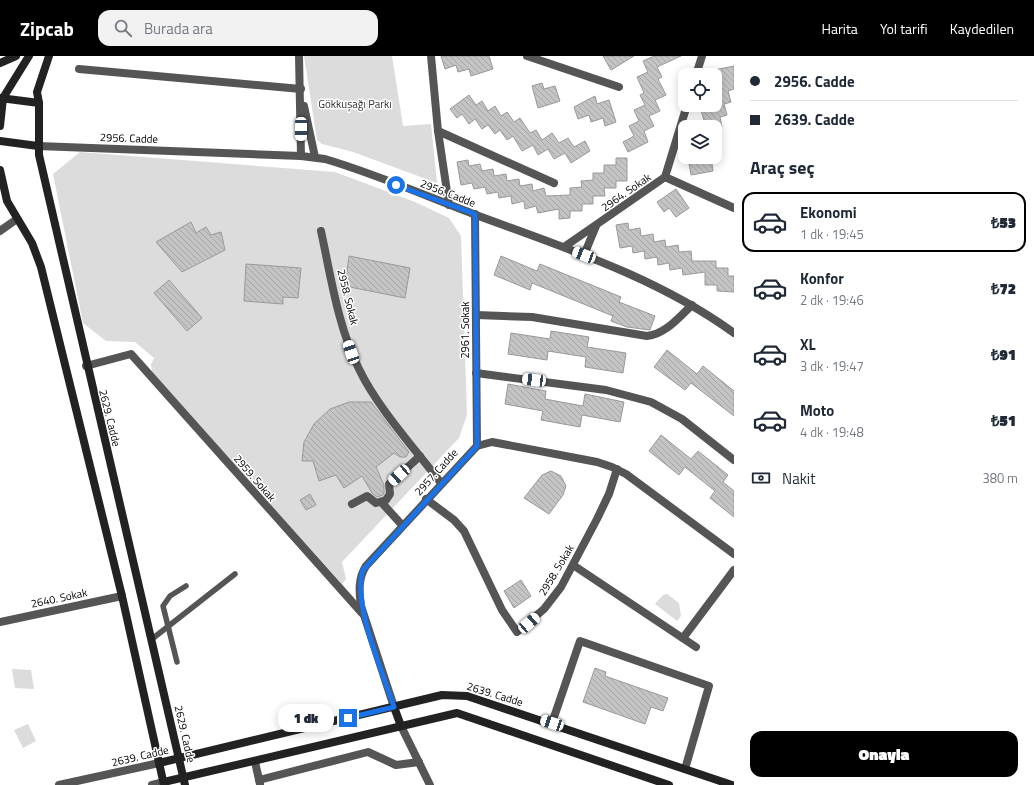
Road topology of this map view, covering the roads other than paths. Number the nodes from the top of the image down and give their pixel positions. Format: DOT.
graph roads {
  1 [pos="16,56"];
  2 [pos="30,56"];
  3 [pos="48,56"];
  4 [pos="299,56"];
  5 [pos="431,56"];
  6 [pos="526,56"];
  7 [pos="702,56"];
  8 [pos="0,63"];
  9 [pos="698,68"];
  10 [pos="78,69"];
  11 [pos="619,87"];
  12 [pos="301,89"];
  13 [pos="2,98"];
  14 [pos="39,102"];
  15 [pos="685,112"];
  16 [pos="0,126"];
  17 [pos="438,131"];
  18 [pos="0,141"];
  19 [pos="38,146"];
  20 [pos="300,156"];
  21 [pos="315,157"];
  22 [pos="0,170"];
  23 [pos="665,177"];
  24 [pos="554,183"];
  25 [pos="0,193"];
  26 [pos="7,202"];
  27 [pos="449,205"];
  28 [pos="734,208"];
  29 [pos="475,214"];
  30 [pos="17,219"];
  31 [pos="596,226"];
  32 [pos="0,231"];
  33 [pos="321,231"];
  34 [pos="564,247"];
  35 [pos="584,255"];
  36 [pos="692,305"];
  37 [pos="476,315"];
  38 [pos="734,333"];
  39 [pos="86,366"];
  40 [pos="476,373"];
  41 [pos="477,446"];
  42 [pos="420,456"];
  43 [pos="734,460"];
  44 [pos="617,469"];
  45 [pos="441,483"];
  46 [pos="426,499"];
  47 [pos="382,503"];
  48 [pos="352,504"];
  49 [pos="402,525"];
  50 [pos="734,554"];
  51 [pos="573,565"];
  52 [pos="734,570"];
  53 [pos="236,574"];
  54 [pos="186,586"];
  55 [pos="122,596"];
  56 [pos="364,615"];
  57 [pos="0,622"];
  58 [pos="168,627"];
  59 [pos="683,638"];
  60 [pos="152,639"];
  61 [pos="696,647"];
  62 [pos="177,662"];
  63 [pos="394,707"];
  64 [pos="552,723"];
  65 [pos="401,726"];
  66 [pos="179,758"];
  67 [pos="255,762"];
  68 [pos="419,762"];
  69 [pos="159,763"];
  70 [pos="685,769"];
  71 [pos="184,781"];
  72 [pos="260,782"];
  73 [pos="164,784"];
  74 [pos="60,785"];
  75 [pos="152,785"];
  76 [pos="430,785"];
  77 [pos="669,785"];
  78 [pos="732,785"];
  1 -- 8 [label="main road"];
  2 -- 13 [label="main road"];
  3 -- 14 [label="main road, 2629. Cadde"];
  4 -- 12 [label="street"];
  5 -- 17 [label="street"];
  6 -- 11 [label="street"];
  7 -- 9 [label="street"];
  10 -- 12 [label="street"];
  12 -- 20 [label="street"];
  12 -- 21 [label="street"];
  13 -- 14 [label="main road"];
  13 -- 16 [label="main road"];
  14 -- 19 [label="main road, 2629. Cadde"];
  15 -- 23 [label="street, 2964. Sokak"];
  17 -- 24 [label="street"];
  17 -- 27 [label="street"];
  18 -- 19 [label="main road"];
  19 -- 20 [label="street, 2956. Cadde"];
  19 -- 39 [label="main road, 2629. Cadde"];
  20 -- 21 [label="street, 2956. Cadde"];
  21 -- 27 [label="street, 2956. Cadde"];
  22 -- 26 [label="main road"];
  23 -- 28 [label="street"];
  23 -- 31 [label="street, 2964. Sokak"];
  25 -- 26 [label="main road"];
  26 -- 30 [label="main road"];
  27 -- 29 [label="street, 2956. Cadde"];
  29 -- 34 [label="street, 2956. Cadde"];
  29 -- 37 [label="street, 2961. Sokak"];
  30 -- 32 [label="street"];
  30 -- 55 [label="main road"];
  31 -- 34 [label="street, 2964. Sokak"];
  31 -- 35 [label="street, 2964. Sokak"];
  33 -- 42 [label="street, 2958. Sokak"];
  34 -- 35 [label="street, 2956. Cadde"];
  35 -- 36 [label="street, 2956. Cadde"];
  36 -- 37 [label="street"];
  36 -- 38 [label="street, 2956. Cadde"];
  37 -- 40 [label="street, 2961. Sokak"];
  39 -- 56 [label="street, 2959. Sokak"];
  39 -- 60 [label="main road, 2629. Cadde"];
  40 -- 41 [label="street, 2961. Sokak"];
  40 -- 43 [label="street"];
  41 -- 44 [label="street"];
  41 -- 45 [label="street, 2957. Cadde"];
  42 -- 45 [label="street, 2958. Sokak"];
  42 -- 47 [label="street"];
  44 -- 50 [label="street"];
  44 -- 51 [label="street, 2958. Sokak"];
  45 -- 46 [label="street, 2957. Cadde"];
  46 -- 49 [label="street, 2957. Cadde"];
  46 -- 51 [label="street, 2958. Sokak"];
  47 -- 48 [label="street"];
  47 -- 49 [label="street"];
  49 -- 56 [label="street, 2957. Cadde"];
  51 -- 59 [label="street"];
  52 -- 59 [label="street"];
  53 -- 58 [label="lane"];
  54 -- 58 [label="lane"];
  55 -- 57 [label="street, 2640. Sokak"];
  55 -- 69 [label="main road"];
  56 -- 63 [label="street, 2957. Cadde"];
  58 -- 60 [label="lane"];
  58 -- 62 [label="lane"];
  59 -- 61 [label="street"];
  60 -- 66 [label="main road, 2629. Cadde"];
  63 -- 64 [label="main road, 2639. Cadde"];
  63 -- 65 [label="main road"];
  63 -- 66 [label="main road, 2639. Cadde"];
  64 -- 70 [label="main road, 2639. Cadde"];
  64 -- 70 [label="street"];
  65 -- 67 [label="main road"];
  65 -- 68 [label="street"];
  65 -- 77 [label="main road"];
  66 -- 69 [label="main road, 2639. Cadde"];
  66 -- 71 [label="main road, 2629. Cadde"];
  67 -- 71 [label="main road"];
  67 -- 72 [label="street"];
  68 -- 72 [label="street"];
  68 -- 76 [label="street"];
  69 -- 73 [label="main road"];
  69 -- 74 [label="street, 2639. Cadde"];
  70 -- 78 [label="main road, 2639. Cadde"];
  71 -- 73 [label="main road"];
  73 -- 75 [label="street"];
}
